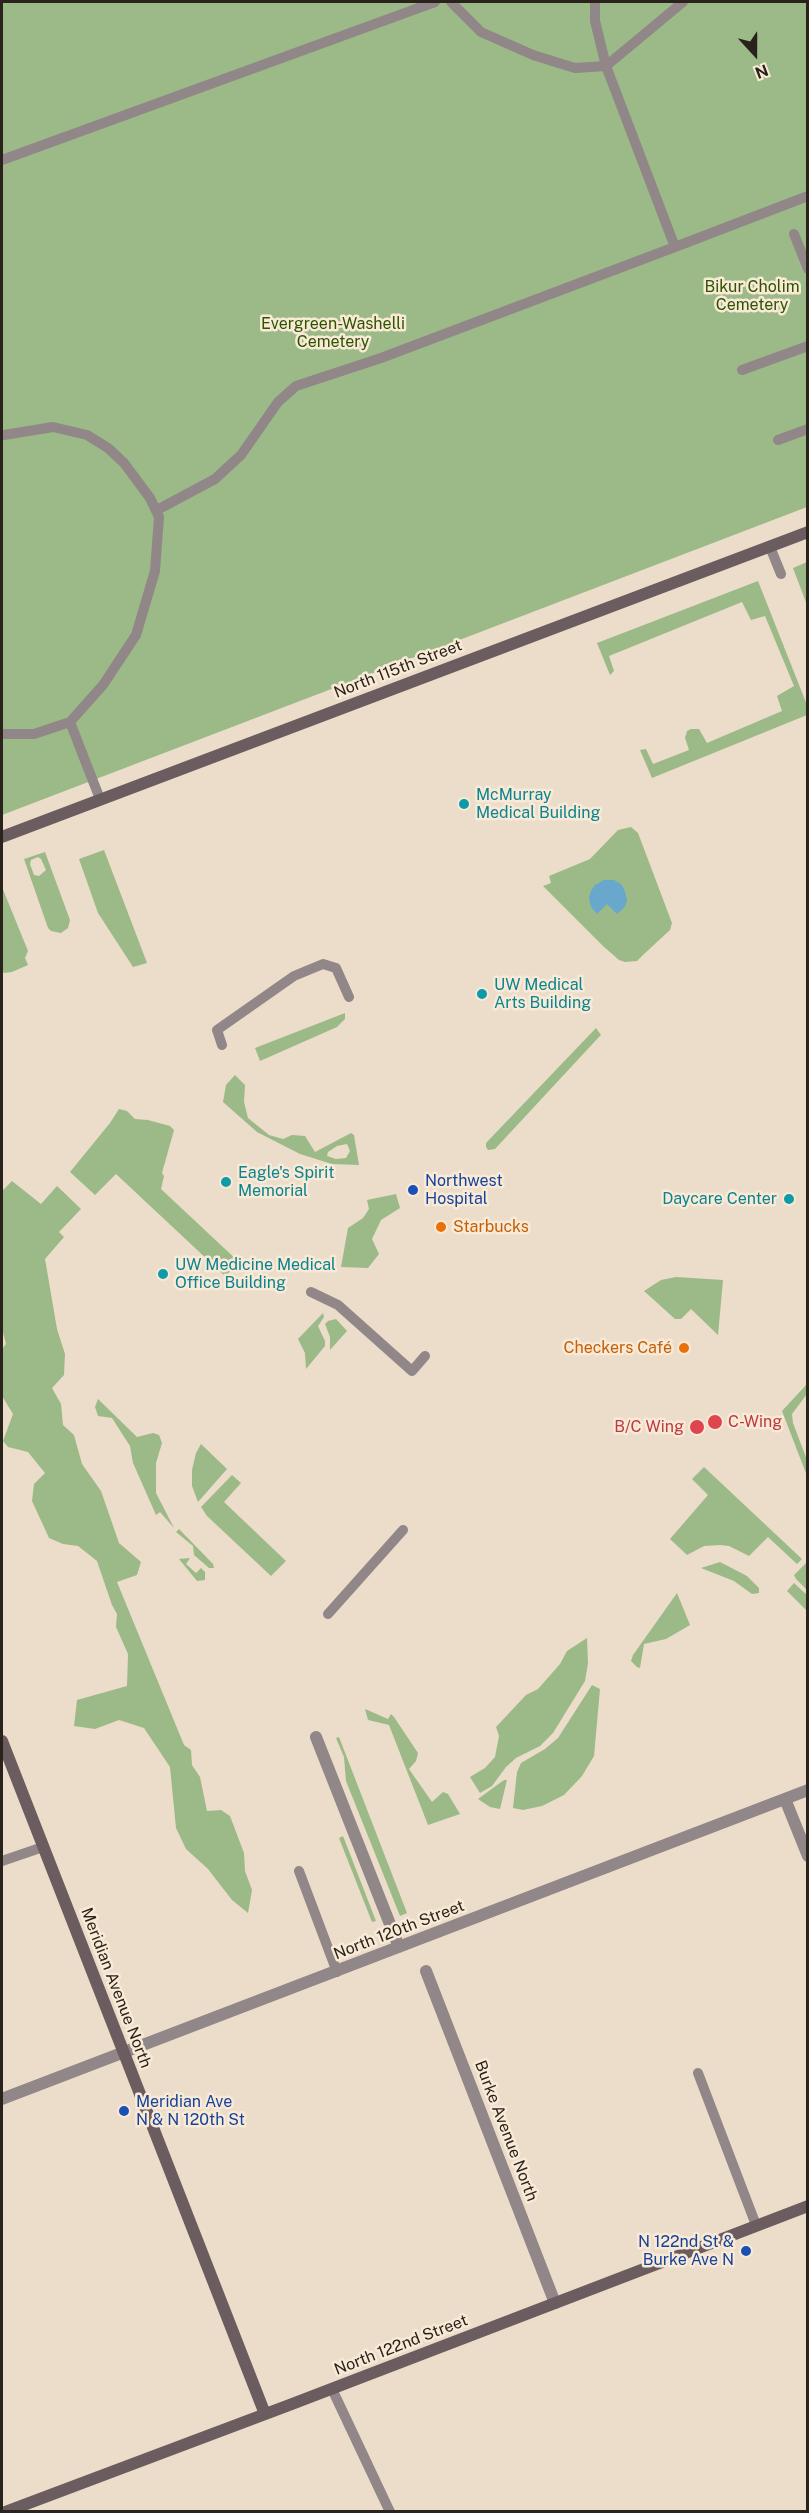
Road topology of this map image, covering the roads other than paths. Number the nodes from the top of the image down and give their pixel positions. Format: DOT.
graph roads {
  1 [pos="435,2"];
  2 [pos="451,2"];
  3 [pos="595,2"];
  4 [pos="683,2"];
  5 [pos="606,66"];
  6 [pos="2,160"];
  7 [pos="807,196"];
  8 [pos="794,234"];
  9 [pos="675,247"];
  10 [pos="807,269"];
  11 [pos="807,346"];
  12 [pos="742,370"];
  13 [pos="807,429"];
  14 [pos="2,433"];
  15 [pos="778,440"];
  16 [pos="157,510"];
  17 [pos="807,532"];
  18 [pos="770,547"];
  19 [pos="781,574"];
  20 [pos="70,722"];
  21 [pos="2,734"];
  22 [pos="100,799"];
  23 [pos="2,837"];
  24 [pos="349,997"];
  25 [pos="222,1045"];
  26 [pos="311,1292"];
  27 [pos="425,1356"];
  28 [pos="403,1530"];
  29 [pos="328,1614"];
  30 [pos="316,1737"];
  31 [pos="2,1741"];
  32 [pos="807,1790"];
  33 [pos="785,1799"];
  34 [pos="43,1847"];
  35 [pos="807,1856"];
  36 [pos="2,1862"];
  37 [pos="299,1871"];
  38 [pos="399,1947"];
  39 [pos="426,1971"];
  40 [pos="337,1972"];
  41 [pos="124,2052"];
  42 [pos="698,2073"];
  43 [pos="2,2099"];
  44 [pos="807,2206"];
  45 [pos="756,2226"];
  46 [pos="555,2303"];
  47 [pos="332,2390"];
  48 [pos="265,2414"];
  49 [pos="5,2511"];
  50 [pos="390,2511"];
  1 -- 6 [label="lane"];
  2 -- 5 [label="lane"];
  3 -- 5 [label="lane"];
  4 -- 5 [label="lane"];
  5 -- 9 [label="lane"];
  7 -- 9 [label="lane"];
  8 -- 10 [label="lane"];
  9 -- 16 [label="lane"];
  11 -- 12 [label="lane"];
  13 -- 15 [label="lane"];
  14 -- 16 [label="lane"];
  16 -- 20 [label="lane"];
  17 -- 18 [label="street, North 115th Street"];
  18 -- 19 [label="lane"];
  18 -- 22 [label="street, North 115th Street"];
  20 -- 21 [label="lane"];
  20 -- 22 [label="lane"];
  22 -- 23 [label="street, North 115th Street"];
  24 -- 25 [label="lane"];
  26 -- 27 [label="lane"];
  28 -- 29 [label="lane"];
  30 -- 38 [label="street"];
  31 -- 34 [label="street, Meridian Avenue North"];
  32 -- 33 [label="street, North 120th Street"];
  33 -- 35 [label="street"];
  33 -- 38 [label="street, North 120th Street"];
  34 -- 36 [label="lane"];
  34 -- 41 [label="street, Meridian Avenue North"];
  37 -- 40 [label="lane"];
  38 -- 40 [label="street, North 120th Street"];
  39 -- 46 [label="street, Burke Avenue North"];
  40 -- 41 [label="street, North 120th Street"];
  41 -- 43 [label="street, North 120th Street"];
  41 -- 48 [label="street, Meridian Avenue North"];
  42 -- 45 [label="lane"];
  44 -- 45 [label="street, North 122nd Street"];
  45 -- 46 [label="street, North 122nd Street"];
  46 -- 47 [label="street, North 122nd Street"];
  47 -- 48 [label="street, North 122nd Street"];
  47 -- 50 [label="lane"];
  48 -- 49 [label="street, North 122nd Street"];
}
